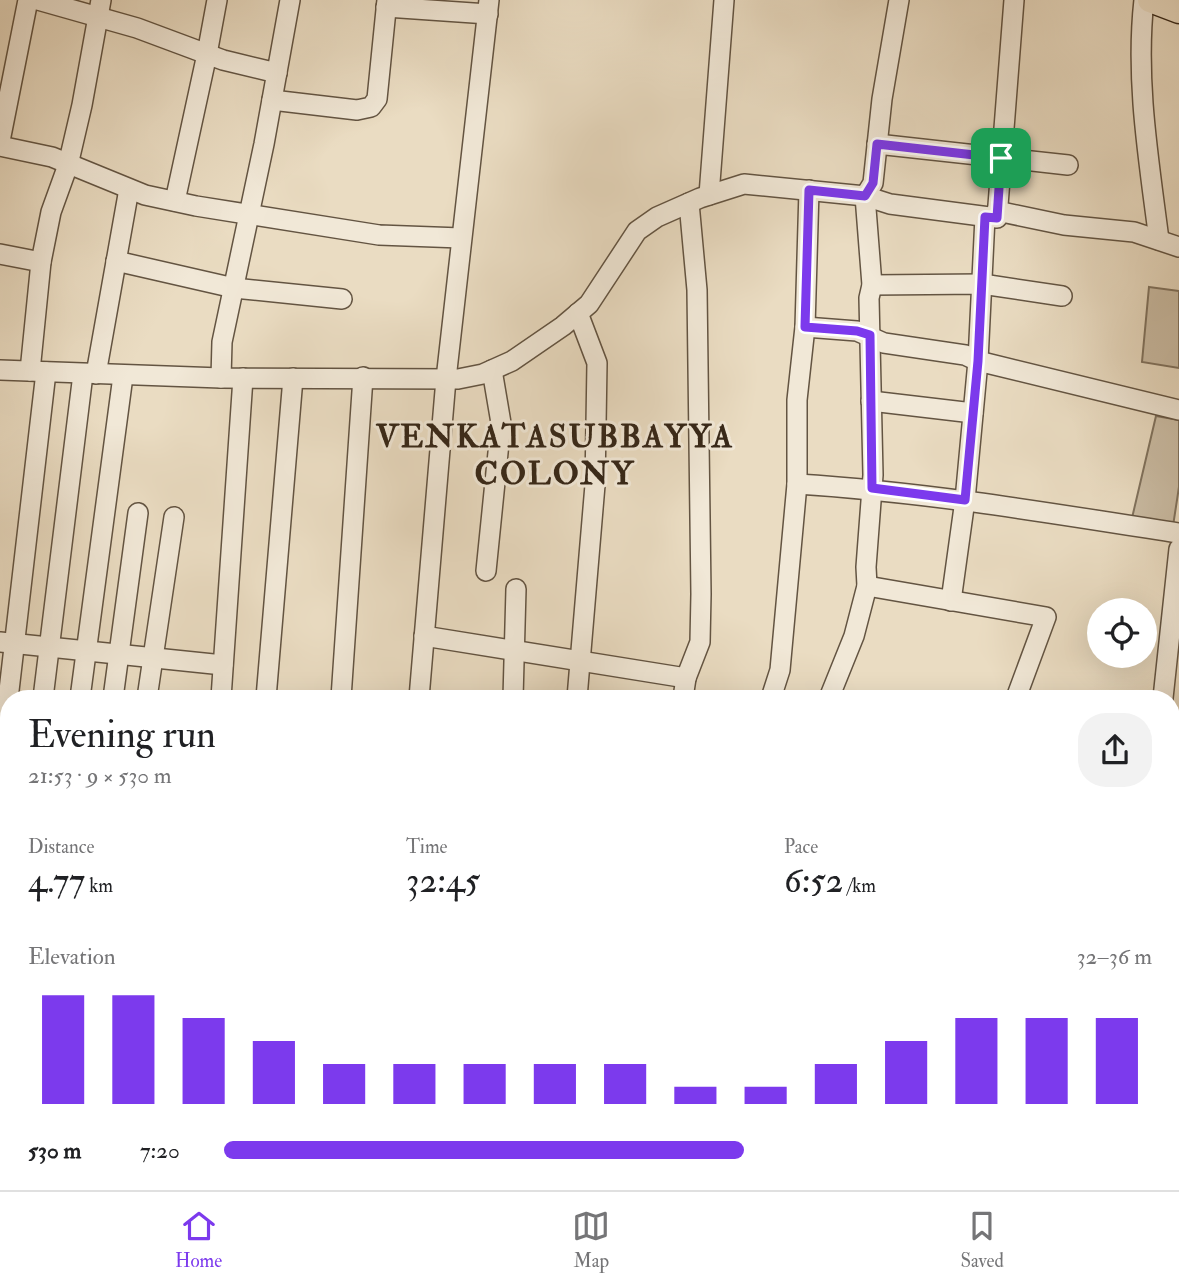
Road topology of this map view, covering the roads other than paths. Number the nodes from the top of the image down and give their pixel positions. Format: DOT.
graph roads {
  1 [pos="28,0"];
  2 [pos="38,0"];
  3 [pos="217,0"];
  4 [pos="290,0"];
  5 [pos="724,0"];
  6 [pos="900,0"];
  7 [pos="1014,0"];
  8 [pos="1144,0"];
  9 [pos="1150,0"];
  10 [pos="386,4"];
  11 [pos="488,7"];
  12 [pos="100,8"];
  13 [pos="1179,11"];
  14 [pos="207,54"];
  15 [pos="277,73"];
  16 [pos="272,100"];
  17 [pos="0,144"];
  18 [pos="877,144"];
  19 [pos="1001,158"];
  20 [pos="68,165"];
  21 [pos="1068,165"];
  22 [pos="129,189"];
  23 [pos="809,190"];
  24 [pos="709,195"];
  25 [pos="865,196"];
  26 [pos="175,201"];
  27 [pos="689,203"];
  28 [pos="249,214"];
  29 [pos="991,214"];
  30 [pos="461,238"];
  31 [pos="1159,240"];
  32 [pos="1179,247"];
  33 [pos="0,254"];
  34 [pos="116,261"];
  35 [pos="41,262"];
  36 [pos="982,284"];
  37 [pos="872,285"];
  38 [pos="234,288"];
  39 [pos="1062,296"];
  40 [pos="342,299"];
  41 [pos="578,313"];
  42 [pos="805,327"];
  43 [pos="870,335"];
  44 [pos="978,361"];
  45 [pos="0,370"];
  46 [pos="492,370"];
  47 [pos="38,372"];
  48 [pos="90,374"];
  49 [pos="123,376"];
  50 [pos="363,377"];
  51 [pos="220,378"];
  52 [pos="243,378"];
  53 [pos="293,378"];
  54 [pos="446,379"];
  55 [pos="871,401"];
  56 [pos="1179,410"];
  57 [pos="972,413"];
  58 [pos="797,484"];
  59 [pos="872,488"];
  60 [pos="965,500"];
  61 [pos="138,513"];
  62 [pos="174,517"];
  63 [pos="1179,537"];
  64 [pos="486,571"];
  65 [pos="867,586"];
  66 [pos="516,589"];
  67 [pos="951,601"];
  68 [pos="424,636"];
  69 [pos="8,643"];
  70 [pos="48,648"];
  71 [pos="513,649"];
  72 [pos="85,652"];
  73 [pos="117,656"];
  74 [pos="152,659"];
  75 [pos="579,662"];
  76 [pos="223,665"];
  77 [pos="686,677"];
  78 [pos="6,690"];
  79 [pos="44,690"];
  80 [pos="81,690"];
  81 [pos="114,690"];
  82 [pos="148,690"];
  83 [pos="221,690"];
  84 [pos="267,690"];
  85 [pos="342,690"];
  86 [pos="420,690"];
  87 [pos="513,690"];
  88 [pos="577,690"];
  89 [pos="684,690"];
  90 [pos="774,690"];
  91 [pos="832,690"];
  92 [pos="1019,690"];
  93 [pos="1164,690"];
  1 -- 17 [label="street"];
  2 -- 12 [label="street"];
  3 -- 14 [label="street"];
  4 -- 15 [label="street"];
  5 -- 24 [label="street"];
  6 -- 18 [label="street"];
  7 -- 19 [label="street"];
  8 -- 31 [label="street"];
  9 -- 13 [label="main road"];
  10 -- 11 [label="street"];
  10 -- 16 [label="street"];
  11 -- 30 [label="street"];
  12 -- 14 [label="street"];
  12 -- 20 [label="street"];
  14 -- 15 [label="street"];
  14 -- 26 [label="street"];
  15 -- 16 [label="street"];
  16 -- 28 [label="street"];
  17 -- 20 [label="street"];
  18 -- 19 [label="street"];
  18 -- 25 [label="street"];
  19 -- 21 [label="street"];
  19 -- 29 [label="street"];
  20 -- 22 [label="street"];
  20 -- 35 [label="street"];
  22 -- 26 [label="street"];
  22 -- 34 [label="street"];
  23 -- 24 [label="street"];
  23 -- 25 [label="street"];
  23 -- 42 [label="street"];
  24 -- 27 [label="street"];
  25 -- 29 [label="street"];
  25 -- 37 [label="street"];
  26 -- 28 [label="street"];
  27 -- 41 [label="street"];
  27 -- 77 [label="street"];
  28 -- 30 [label="street"];
  28 -- 38 [label="street"];
  29 -- 31 [label="street"];
  29 -- 36 [label="street"];
  30 -- 54 [label="street"];
  31 -- 32 [label="street"];
  33 -- 35 [label="street"];
  34 -- 38 [label="street"];
  34 -- 48 [label="street"];
  35 -- 47 [label="street"];
  36 -- 37 [label="street"];
  36 -- 39 [label="street"];
  36 -- 44 [label="street"];
  37 -- 43 [label="street"];
  38 -- 40 [label="street"];
  38 -- 51 [label="street"];
  41 -- 46 [label="street"];
  41 -- 75 [label="street"];
  42 -- 43 [label="street"];
  42 -- 58 [label="street"];
  43 -- 44 [label="street"];
  43 -- 55 [label="street"];
  44 -- 56 [label="street"];
  44 -- 57 [label="street"];
  45 -- 47 [label="street"];
  46 -- 54 [label="street"];
  46 -- 64 [label="street"];
  47 -- 48 [label="street"];
  47 -- 69 [label="street"];
  48 -- 49 [label="street"];
  48 -- 70 [label="street"];
  49 -- 51 [label="street"];
  49 -- 72 [label="street"];
  50 -- 53 [label="street"];
  50 -- 54 [label="street"];
  50 -- 85 [label="street"];
  51 -- 52 [label="street"];
  52 -- 53 [label="street"];
  52 -- 76 [label="street"];
  53 -- 84 [label="street"];
  54 -- 68 [label="street"];
  55 -- 57 [label="street"];
  55 -- 59 [label="street"];
  57 -- 60 [label="street"];
  58 -- 59 [label="street"];
  58 -- 90 [label="street"];
  59 -- 60 [label="street"];
  59 -- 65 [label="street"];
  60 -- 63 [label="street"];
  60 -- 67 [label="street"];
  61 -- 73 [label="street"];
  62 -- 74 [label="street"];
  63 -- 93 [label="street"];
  65 -- 67 [label="street"];
  65 -- 91 [label="street"];
  66 -- 71 [label="street"];
  67 -- 92 [label="street"];
  68 -- 71 [label="street"];
  68 -- 86 [label="street"];
  69 -- 70 [label="street"];
  69 -- 78 [label="street"];
  70 -- 72 [label="street"];
  70 -- 79 [label="street"];
  71 -- 75 [label="street"];
  71 -- 87 [label="street"];
  72 -- 73 [label="street"];
  72 -- 80 [label="street"];
  73 -- 74 [label="street"];
  73 -- 81 [label="street"];
  74 -- 76 [label="street"];
  74 -- 82 [label="street"];
  75 -- 77 [label="street"];
  75 -- 88 [label="street"];
  76 -- 83 [label="street"];
  77 -- 89 [label="street"];
}
